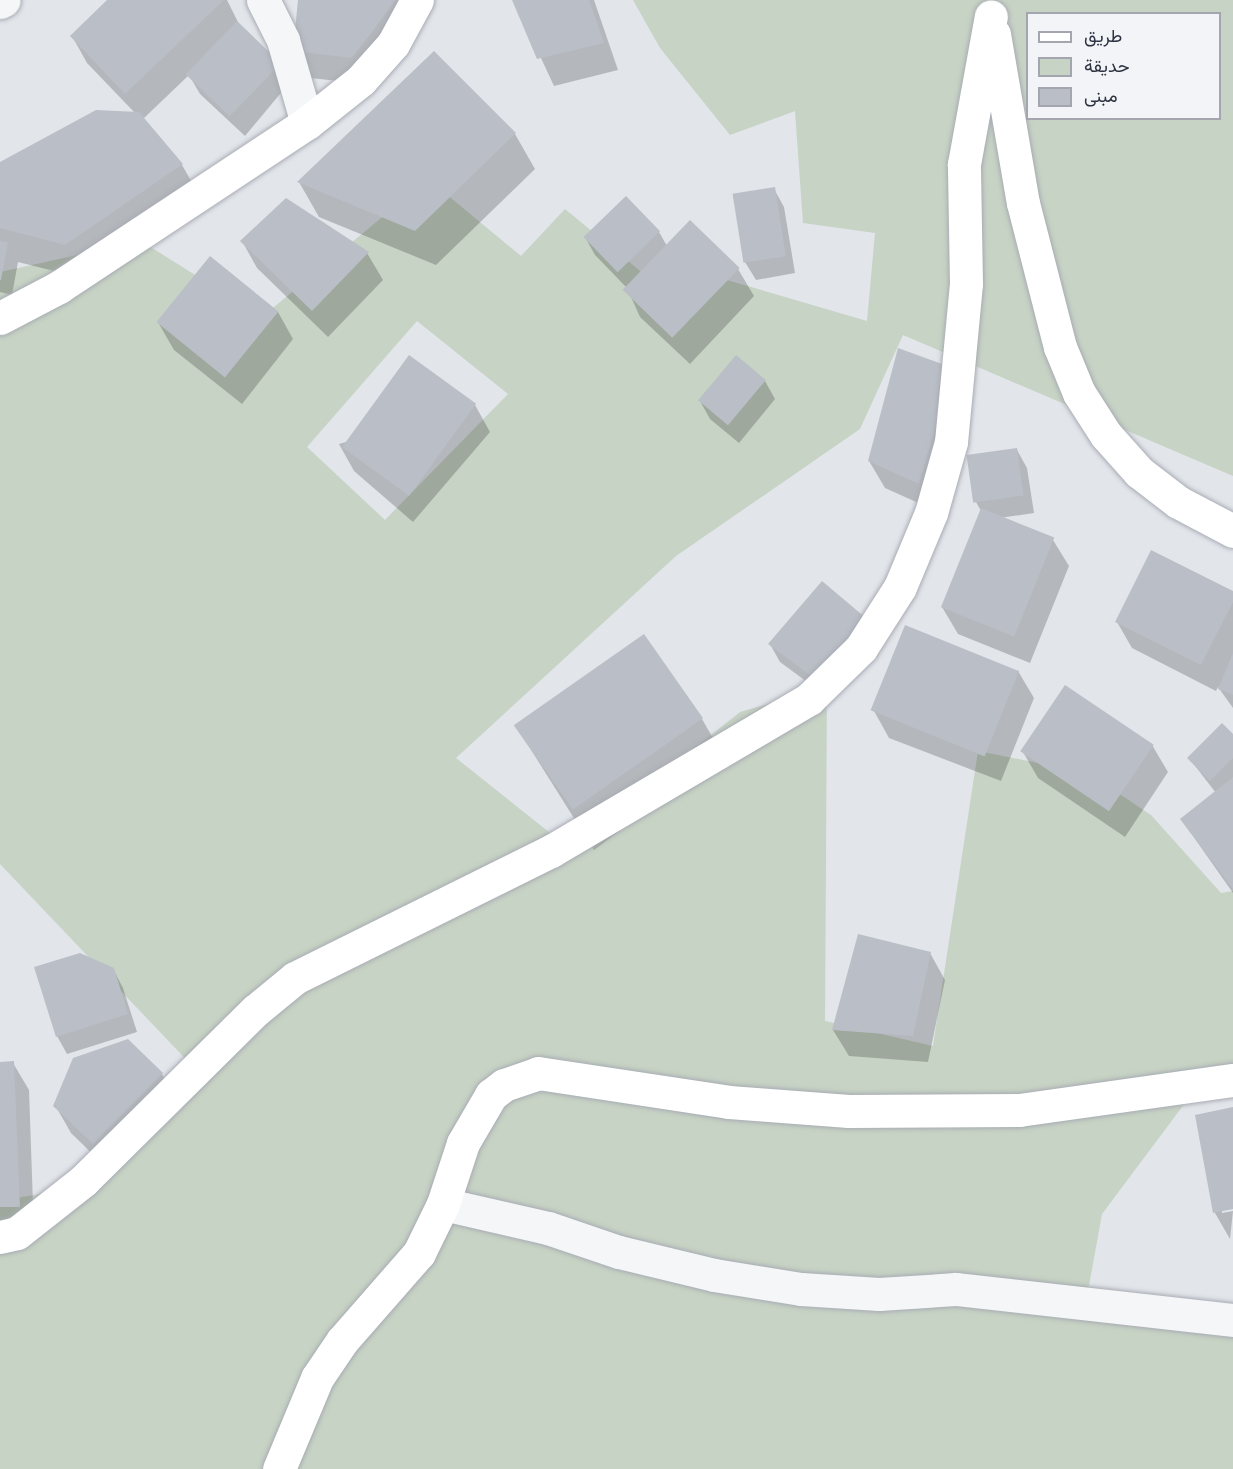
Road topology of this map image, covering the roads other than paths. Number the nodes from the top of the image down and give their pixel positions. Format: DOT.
graph roads {
  1 [pos="263,0"];
  2 [pos="417,0"];
  3 [pos="990,8"];
  4 [pos="307,123"];
  5 [pos="0,318"];
  6 [pos="1233,531"];
  7 [pos="1233,1080"];
  8 [pos="443,1204"];
  9 [pos="0,1237"];
  10 [pos="1233,1320"];
  11 [pos="279,1469"];
  1 -- 4 [label="street"];
  2 -- 4 [label="street"];
  3 -- 6 [label="street"];
  3 -- 9 [label="street"];
  4 -- 5 [label="street"];
  7 -- 8 [label="street"];
  8 -- 10 [label="street"];
  8 -- 11 [label="street"];
}
